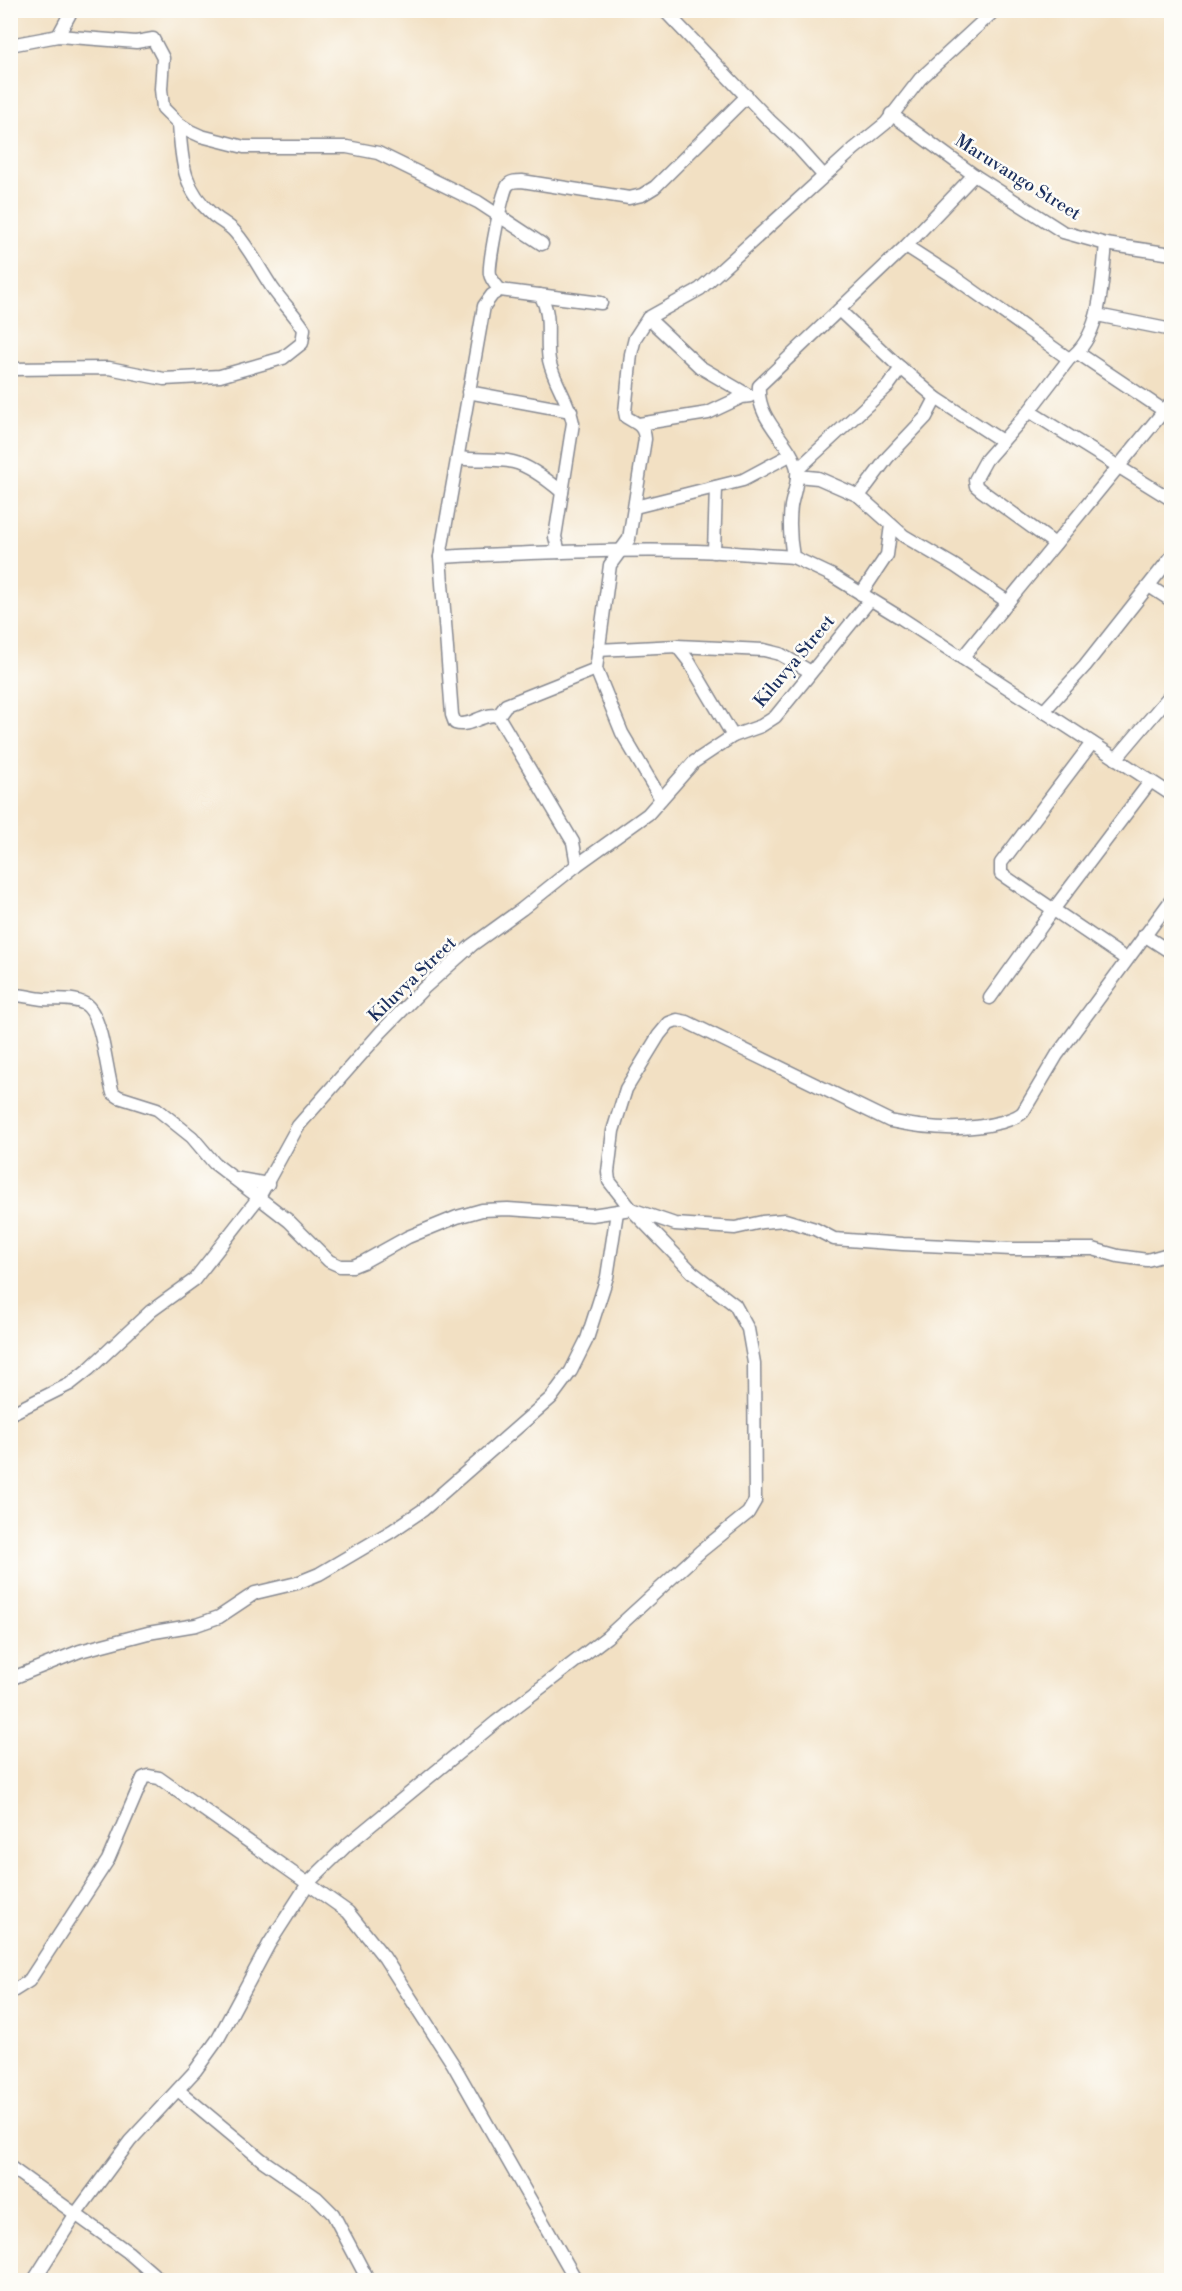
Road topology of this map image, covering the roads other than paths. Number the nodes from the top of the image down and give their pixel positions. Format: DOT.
graph roads {
  1 [pos="72,10"];
  2 [pos="664,10"];
  3 [pos="995,10"];
  4 [pos="58,36"];
  5 [pos="10,45"];
  6 [pos="747,96"];
  7 [pos="891,114"];
  8 [pos="178,123"];
  9 [pos="974,175"];
  10 [pos="824,176"];
  11 [pos="499,216"];
  12 [pos="542,244"];
  13 [pos="1106,244"];
  14 [pos="906,246"];
  15 [pos="1172,254"];
  16 [pos="500,290"];
  17 [pos="540,295"];
  18 [pos="601,303"];
  19 [pos="839,310"];
  20 [pos="1097,315"];
  21 [pos="648,318"];
  22 [pos="1172,330"];
  23 [pos="1073,356"];
  24 [pos="901,368"];
  25 [pos="10,369"];
  26 [pos="468,392"];
  27 [pos="753,396"];
  28 [pos="936,398"];
  29 [pos="1169,410"];
  30 [pos="570,411"];
  31 [pos="1029,411"];
  32 [pos="639,424"];
  33 [pos="1002,441"];
  34 [pos="790,455"];
  35 [pos="459,458"];
  36 [pos="1118,467"];
  37 [pos="797,473"];
  38 [pos="716,487"];
  39 [pos="562,492"];
  40 [pos="859,496"];
  41 [pos="1172,500"];
  42 [pos="635,507"];
  43 [pos="891,525"];
  44 [pos="1055,544"];
  45 [pos="618,551"];
  46 [pos="559,552"];
  47 [pos="714,552"];
  48 [pos="1172,556"];
  49 [pos="440,557"];
  50 [pos="794,557"];
  51 [pos="1149,586"];
  52 [pos="865,597"];
  53 [pos="1172,601"];
  54 [pos="1008,602"];
  55 [pos="677,646"];
  56 [pos="598,650"];
  57 [pos="962,658"];
  58 [pos="596,669"];
  59 [pos="811,672"];
  60 [pos="1172,693"];
  61 [pos="1043,712"];
  62 [pos="498,716"];
  63 [pos="733,736"];
  64 [pos="1092,744"];
  65 [pos="1116,759"];
  66 [pos="1150,782"];
  67 [pos="1172,795"];
  68 [pos="661,799"];
  69 [pos="577,865"];
  70 [pos="1172,899"];
  71 [pos="1053,910"];
  72 [pos="1144,935"];
  73 [pos="1172,953"];
  74 [pos="1126,959"];
  75 [pos="10,995"];
  76 [pos="990,998"];
  77 [pos="233,1178"];
  78 [pos="268,1184"];
  79 [pos="259,1197"];
  80 [pos="631,1209"];
  81 [pos="617,1212"];
  82 [pos="1172,1253"];
  83 [pos="10,1414"];
  84 [pos="10,1679"];
  85 [pos="309,1882"];
  86 [pos="10,1993"];
  87 [pos="178,2090"];
  88 [pos="10,2167"];
  89 [pos="75,2215"];
  90 [pos="34,2280"];
  91 [pos="160,2280"];
  92 [pos="368,2280"];
  93 [pos="576,2280"];
  1 -- 4 [label="street"];
  2 -- 6 [label="street"];
  3 -- 7 [label="street"];
  4 -- 5 [label="street"];
  4 -- 8 [label="street"];
  6 -- 10 [label="street"];
  6 -- 11 [label="street"];
  7 -- 9 [label="street, Maruvango Street"];
  7 -- 10 [label="street"];
  8 -- 11 [label="street"];
  8 -- 25 [label="street"];
  9 -- 13 [label="street, Maruvango Street"];
  9 -- 14 [label="street"];
  10 -- 21 [label="street"];
  11 -- 12 [label="street"];
  11 -- 16 [label="street"];
  13 -- 15 [label="street, Maruvango Street"];
  13 -- 20 [label="street"];
  14 -- 19 [label="street"];
  14 -- 23 [label="street"];
  16 -- 17 [label="street"];
  16 -- 26 [label="street"];
  17 -- 18 [label="street"];
  17 -- 30 [label="street"];
  19 -- 24 [label="street"];
  19 -- 27 [label="street"];
  20 -- 22 [label="street"];
  20 -- 23 [label="street"];
  21 -- 27 [label="street"];
  21 -- 32 [label="street"];
  23 -- 29 [label="street"];
  23 -- 31 [label="street"];
  24 -- 28 [label="street"];
  24 -- 37 [label="street"];
  26 -- 30 [label="street"];
  26 -- 35 [label="street"];
  27 -- 32 [label="street"];
  27 -- 34 [label="street"];
  28 -- 33 [label="street"];
  28 -- 40 [label="street"];
  29 -- 36 [label="street"];
  30 -- 39 [label="street"];
  31 -- 33 [label="street"];
  31 -- 36 [label="street"];
  32 -- 42 [label="street"];
  33 -- 44 [label="street"];
  34 -- 37 [label="street"];
  34 -- 38 [label="street"];
  35 -- 39 [label="street"];
  35 -- 49 [label="street"];
  36 -- 41 [label="street"];
  36 -- 44 [label="street"];
  37 -- 40 [label="street"];
  37 -- 50 [label="street"];
  38 -- 42 [label="street"];
  38 -- 47 [label="street"];
  39 -- 46 [label="street"];
  40 -- 43 [label="street"];
  42 -- 45 [label="street"];
  43 -- 52 [label="street, Kiluvya Street"];
  43 -- 54 [label="street"];
  44 -- 54 [label="street"];
  45 -- 46 [label="street"];
  45 -- 47 [label="street"];
  45 -- 56 [label="street"];
  46 -- 49 [label="street"];
  47 -- 50 [label="street"];
  48 -- 51 [label="street"];
  49 -- 62 [label="street"];
  50 -- 52 [label="street"];
  51 -- 53 [label="street"];
  51 -- 61 [label="street"];
  52 -- 57 [label="street"];
  52 -- 59 [label="street, Kiluvya Street"];
  54 -- 57 [label="street"];
  55 -- 56 [label="street"];
  55 -- 59 [label="street"];
  55 -- 63 [label="street"];
  56 -- 58 [label="street"];
  57 -- 61 [label="street"];
  58 -- 62 [label="street"];
  58 -- 68 [label="street"];
  59 -- 63 [label="street, Kiluvya Street"];
  60 -- 65 [label="street"];
  61 -- 64 [label="street"];
  62 -- 69 [label="street"];
  63 -- 68 [label="street, Kiluvya Street"];
  64 -- 65 [label="street"];
  64 -- 71 [label="street"];
  65 -- 66 [label="street"];
  66 -- 67 [label="street"];
  66 -- 71 [label="street"];
  68 -- 69 [label="street, Kiluvya Street"];
  69 -- 78 [label="street, Kiluvya Street"];
  70 -- 72 [label="street"];
  71 -- 74 [label="street"];
  71 -- 76 [label="street"];
  72 -- 73 [label="street"];
  72 -- 74 [label="street"];
  74 -- 80 [label="street"];
  75 -- 77 [label="street"];
  77 -- 78 [label="street"];
  77 -- 79 [label="street"];
  78 -- 79 [label="street, Kiluvya Street"];
  79 -- 81 [label="street"];
  79 -- 83 [label="street, Kiluvya Street"];
  80 -- 81 [label="street"];
  80 -- 82 [label="street"];
  80 -- 85 [label="street"];
  81 -- 84 [label="street"];
  85 -- 86 [label="street"];
  85 -- 87 [label="street"];
  85 -- 93 [label="street"];
  87 -- 89 [label="street"];
  87 -- 92 [label="street"];
  88 -- 89 [label="street"];
  89 -- 90 [label="street"];
  89 -- 91 [label="street"];
}
